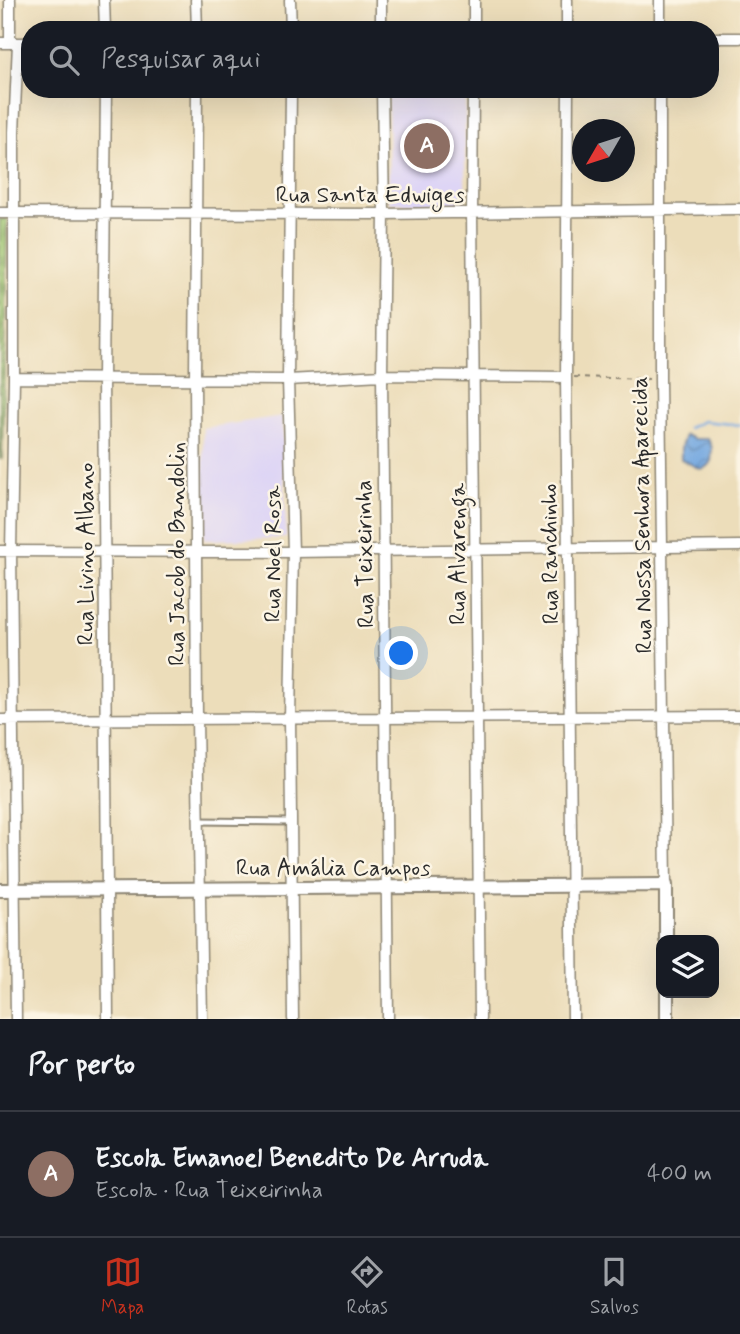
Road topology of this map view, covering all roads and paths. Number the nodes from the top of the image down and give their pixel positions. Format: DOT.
graph roads {
  1 [pos="10,0"];
  2 [pos="104,0"];
  3 [pos="196,0"];
  4 [pos="290,0"];
  5 [pos="381,0"];
  6 [pos="474,0"];
  7 [pos="567,0"];
  8 [pos="660,0"];
  9 [pos="105,21"];
  10 [pos="197,21"];
  11 [pos="291,21"];
  12 [pos="381,21"];
  13 [pos="474,21"];
  14 [pos="567,21"];
  15 [pos="660,21"];
  16 [pos="719,38"];
  17 [pos="740,38"];
  18 [pos="9,43"];
  19 [pos="106,98"];
  20 [pos="197,98"];
  21 [pos="290,98"];
  22 [pos="382,98"];
  23 [pos="473,98"];
  24 [pos="568,98"];
  25 [pos="660,98"];
  26 [pos="740,209"];
  27 [pos="569,210"];
  28 [pos="660,211"];
  29 [pos="0,213"];
  30 [pos="13,213"];
  31 [pos="106,213"];
  32 [pos="197,213"];
  33 [pos="290,213"];
  34 [pos="472,213"];
  35 [pos="384,214"];
  36 [pos="382,375"];
  37 [pos="474,377"];
  38 [pos="566,377"];
  39 [pos="14,378"];
  40 [pos="103,378"];
  41 [pos="195,379"];
  42 [pos="660,379"];
  43 [pos="288,380"];
  44 [pos="663,546"];
  45 [pos="740,546"];
  46 [pos="568,548"];
  47 [pos="476,549"];
  48 [pos="384,550"];
  49 [pos="5,551"];
  50 [pos="104,551"];
  51 [pos="196,552"];
  52 [pos="293,552"];
  53 [pos="663,715"];
  54 [pos="740,716"];
  55 [pos="570,717"];
  56 [pos="385,718"];
  57 [pos="197,719"];
  58 [pos="290,719"];
  59 [pos="477,719"];
  60 [pos="0,720"];
  61 [pos="12,720"];
  62 [pos="105,720"];
  63 [pos="198,821"];
  64 [pos="290,822"];
  65 [pos="666,885"];
  66 [pos="572,886"];
  67 [pos="291,887"];
  68 [pos="108,888"];
  69 [pos="200,888"];
  70 [pos="386,888"];
  71 [pos="479,888"];
  72 [pos="0,890"];
  73 [pos="14,890"];
  74 [pos="666,935"];
  75 [pos="667,998"];
  76 [pos="16,1019"];
  77 [pos="108,1019"];
  78 [pos="202,1019"];
  79 [pos="293,1019"];
  80 [pos="388,1019"];
  81 [pos="480,1019"];
  82 [pos="573,1019"];
  83 [pos="667,1019"];
  1 -- 18 [label="street"];
  2 -- 9 [label="street"];
  3 -- 10 [label="street"];
  4 -- 11 [label="street"];
  5 -- 12 [label="street"];
  6 -- 13 [label="street"];
  7 -- 14 [label="street"];
  8 -- 15 [label="street"];
  16 -- 17 [label="street"];
  18 -- 30 [label="street"];
  19 -- 31 [label="street, Rua Livino Albano"];
  20 -- 32 [label="street, Rua Jacob do Bandolin"];
  21 -- 33 [label="street, Rua Noel Rosa"];
  22 -- 35 [label="street, Rua Teixeirinha"];
  23 -- 34 [label="street, Rua Alvarenga"];
  24 -- 27 [label="street, Rua Ranchinho"];
  25 -- 28 [label="street, Rua Nossa Senhora Aparecida"];
  26 -- 28 [label="street, Rua Santa Edwiges"];
  27 -- 28 [label="street, Rua Santa Edwiges"];
  27 -- 34 [label="street, Rua Santa Edwiges"];
  27 -- 38 [label="street, Rua Ranchinho"];
  28 -- 42 [label="street, Rua Nossa Senhora Aparecida"];
  29 -- 30 [label="street, Rua Santa Edwiges"];
  30 -- 31 [label="street, Rua Santa Edwiges"];
  30 -- 39 [label="street"];
  31 -- 32 [label="street, Rua Santa Edwiges"];
  31 -- 40 [label="street, Rua Livino Albano"];
  32 -- 33 [label="street, Rua Santa Edwiges"];
  32 -- 41 [label="street, Rua Jacob do Bandolin"];
  33 -- 35 [label="street, Rua Santa Edwiges"];
  33 -- 43 [label="street, Rua Noel Rosa"];
  34 -- 35 [label="street, Rua Santa Edwiges"];
  34 -- 37 [label="street, Rua Alvarenga"];
  35 -- 36 [label="street, Rua Teixeirinha"];
  36 -- 37 [label="street"];
  36 -- 43 [label="street"];
  36 -- 48 [label="street, Rua Teixeirinha"];
  37 -- 38 [label="street"];
  37 -- 47 [label="street, Rua Alvarenga"];
  38 -- 42 [label="path"];
  38 -- 46 [label="street, Rua Ranchinho"];
  39 -- 40 [label="street"];
  39 -- 49 [label="street"];
  40 -- 41 [label="street"];
  40 -- 50 [label="street, Rua Livino Albano"];
  41 -- 43 [label="street"];
  41 -- 51 [label="street, Rua Jacob do Bandolin"];
  42 -- 44 [label="street, Rua Nossa Senhora Aparecida"];
  43 -- 52 [label="street, Rua Noel Rosa"];
  44 -- 45 [label="street"];
  44 -- 46 [label="street"];
  44 -- 53 [label="street, Rua Nossa Senhora Aparecida"];
  46 -- 47 [label="street"];
  46 -- 55 [label="street, Rua Ranchinho"];
  47 -- 48 [label="street"];
  47 -- 59 [label="street, Rua Alvarenga"];
  48 -- 52 [label="street"];
  48 -- 56 [label="street, Rua Teixeirinha"];
  49 -- 50 [label="street"];
  49 -- 61 [label="street"];
  50 -- 51 [label="street"];
  50 -- 62 [label="street, Rua Livino Albano"];
  51 -- 52 [label="street"];
  51 -- 57 [label="street, Rua Jacob do Bandolin"];
  52 -- 58 [label="street, Rua Noel Rosa"];
  53 -- 54 [label="street"];
  53 -- 55 [label="street"];
  53 -- 65 [label="street, Rua Nossa Senhora Aparecida"];
  55 -- 59 [label="street"];
  55 -- 66 [label="street, Rua Ranchinho"];
  56 -- 58 [label="street"];
  56 -- 59 [label="street"];
  56 -- 70 [label="street, Rua Teixeirinha"];
  57 -- 58 [label="street"];
  57 -- 62 [label="street"];
  57 -- 63 [label="street, Rua Jacob do Bandolin"];
  58 -- 64 [label="street, Rua Noel Rosa"];
  59 -- 71 [label="street, Rua Alvarenga"];
  60 -- 61 [label="street"];
  61 -- 62 [label="street"];
  61 -- 73 [label="street"];
  62 -- 68 [label="street, Rua Livino Albano"];
  63 -- 64 [label="lane"];
  63 -- 69 [label="street, Rua Jacob do Bandolin"];
  64 -- 67 [label="street, Rua Noel Rosa"];
  65 -- 66 [label="street, Rua Amália Campos"];
  65 -- 74 [label="street, Rua Nossa Senhora Aparecida"];
  66 -- 71 [label="street, Rua Amália Campos"];
  66 -- 82 [label="street, Rua Ranchinho"];
  67 -- 69 [label="street, Rua Amália Campos"];
  67 -- 70 [label="street, Rua Amália Campos"];
  67 -- 79 [label="street, Rua Noel Rosa"];
  68 -- 69 [label="street, Rua Amália Campos"];
  68 -- 73 [label="street, Rua Amália Campos"];
  68 -- 77 [label="street, Rua Livino Albano"];
  69 -- 78 [label="street, Rua Jacob do Bandolin"];
  70 -- 71 [label="street, Rua Amália Campos"];
  70 -- 80 [label="street, Rua Teixeirinha"];
  71 -- 81 [label="street, Rua Alvarenga"];
  72 -- 73 [label="street, Rua Amália Campos"];
  73 -- 76 [label="street"];
  75 -- 83 [label="street"];
}
